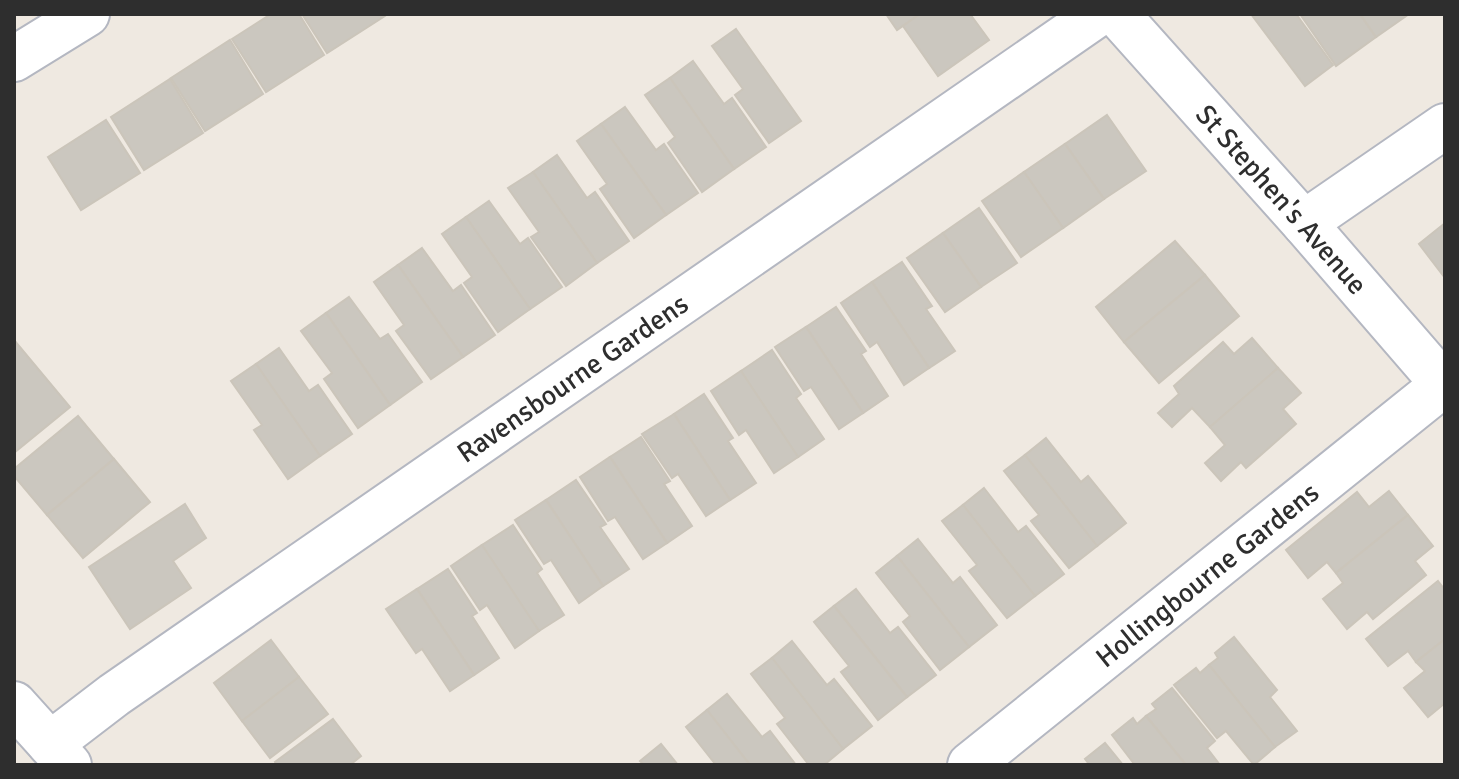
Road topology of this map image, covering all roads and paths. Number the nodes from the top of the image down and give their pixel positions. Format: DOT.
graph roads {
  1 [pos="87,14"];
  2 [pos="1098,14"];
  3 [pos="1117,14"];
  4 [pos="14,59"];
  5 [pos="1445,126"];
  6 [pos="1304,223"];
  7 [pos="1444,385"];
  8 [pos="14,704"];
  9 [pos="60,755"];
  10 [pos="970,765"];
  1 -- 4 [label="street"];
  2 -- 9 [label="street, Ravensbourne Gardens"];
  3 -- 6 [label="street, St Stephen's Avenue"];
  5 -- 6 [label="street"];
  6 -- 7 [label="street, St Stephen's Avenue"];
  7 -- 10 [label="street, Hollingbourne Gardens"];
  8 -- 9 [label="street"];
}
